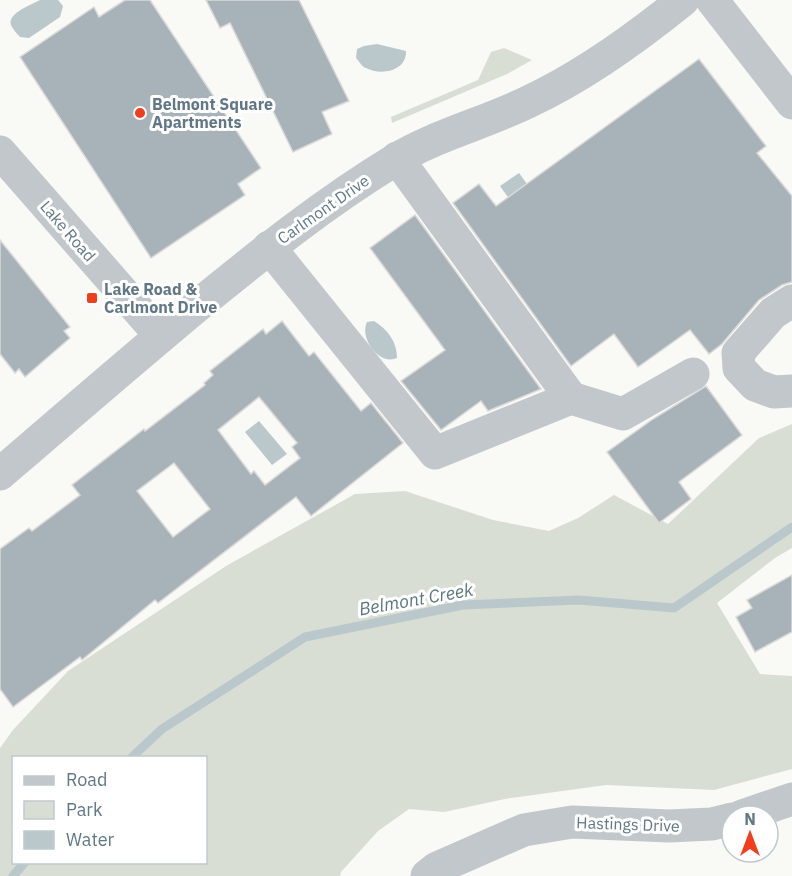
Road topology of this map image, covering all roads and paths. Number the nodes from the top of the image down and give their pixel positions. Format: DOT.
graph roads {
  1 [pos="683,0"];
  2 [pos="712,0"];
  3 [pos="792,103"];
  4 [pos="0,152"];
  5 [pos="398,158"];
  6 [pos="269,247"];
  7 [pos="792,301"];
  8 [pos="161,336"];
  9 [pos="693,374"];
  10 [pos="792,391"];
  11 [pos="571,398"];
  12 [pos="0,474"];
  13 [pos="792,799"];
  14 [pos="777,804"];
  15 [pos="720,822"];
  16 [pos="427,876"];
  1 -- 5 [label="street, Carlmont Drive"];
  2 -- 3 [label="street"];
  4 -- 8 [label="street, Lake Road"];
  5 -- 6 [label="street, Carlmont Drive"];
  5 -- 11 [label="street"];
  6 -- 8 [label="street, Carlmont Drive"];
  6 -- 11 [label="street"];
  7 -- 10 [label="street"];
  8 -- 12 [label="street, Carlmont Drive"];
  9 -- 11 [label="street"];
  13 -- 14 [label="street"];
  15 -- 16 [label="street, Hastings Drive"];
}
